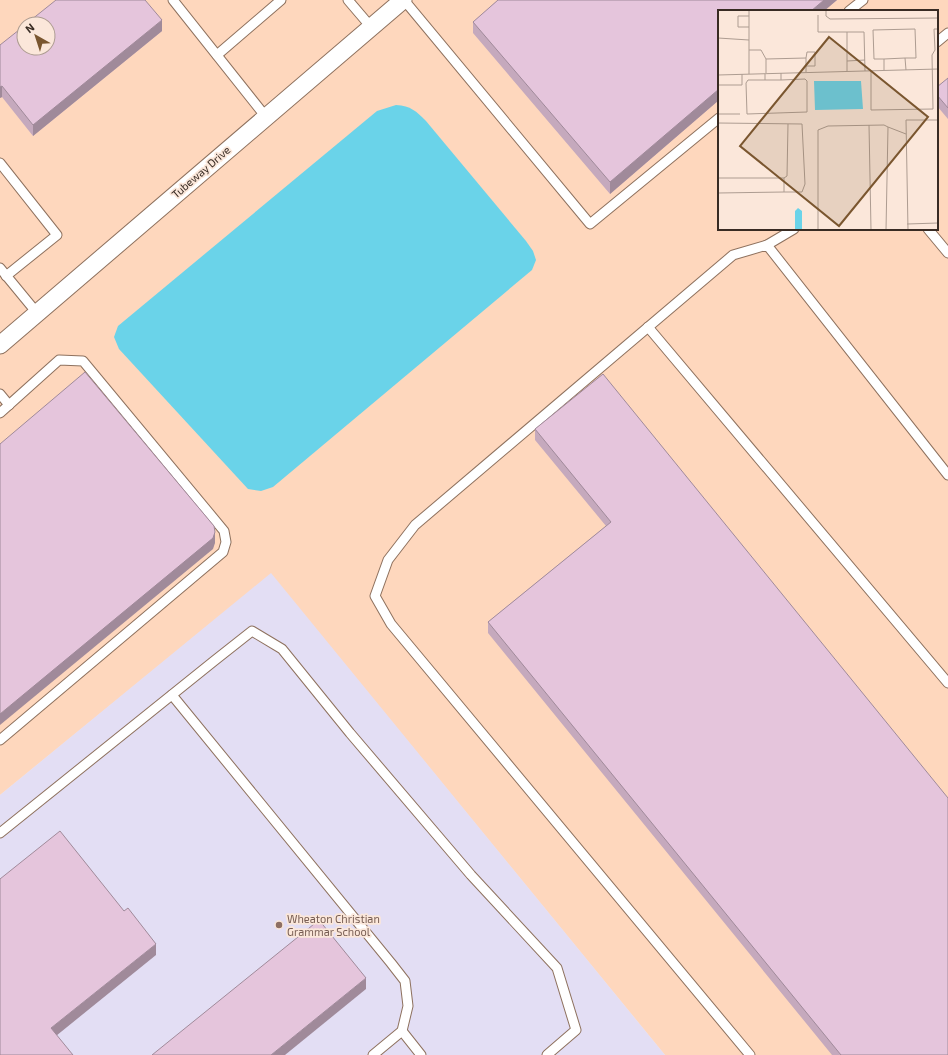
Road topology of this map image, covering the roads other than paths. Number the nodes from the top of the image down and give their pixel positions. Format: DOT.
graph roads {
  1 [pos="174,0"];
  2 [pos="281,0"];
  3 [pos="348,0"];
  4 [pos="404,0"];
  5 [pos="863,0"];
  6 [pos="850,10"];
  7 [pos="371,27"];
  8 [pos="948,33"];
  9 [pos="938,41"];
  10 [pos="217,54"];
  11 [pos="266,117"];
  12 [pos="718,119"];
  13 [pos="0,162"];
  14 [pos="792,230"];
  15 [pos="929,230"];
  16 [pos="767,245"];
  17 [pos="948,253"];
  18 [pos="0,268"];
  19 [pos="6,276"];
  20 [pos="37,313"];
  21 [pos="648,326"];
  22 [pos="0,344"];
  23 [pos="0,394"];
  24 [pos="9,405"];
  25 [pos="0,413"];
  26 [pos="948,475"];
  27 [pos="948,683"];
  28 [pos="172,695"];
  29 [pos="0,740"];
  30 [pos="0,833"];
  31 [pos="402,1032"];
  32 [pos="373,1055"];
  33 [pos="421,1055"];
  34 [pos="547,1055"];
  35 [pos="750,1055"];
  1 -- 10 [label="lane"];
  2 -- 10 [label="lane"];
  3 -- 7 [label="lane"];
  4 -- 7 [label="street, Tubeway Drive"];
  4 -- 12 [label="lane"];
  5 -- 6 [label="lane"];
  7 -- 11 [label="street, Tubeway Drive"];
  8 -- 9 [label="lane"];
  10 -- 11 [label="lane"];
  11 -- 20 [label="street, Tubeway Drive"];
  13 -- 19 [label="lane"];
  14 -- 16 [label="lane"];
  15 -- 17 [label="lane"];
  16 -- 21 [label="lane"];
  16 -- 26 [label="lane"];
  18 -- 19 [label="lane"];
  19 -- 20 [label="lane"];
  20 -- 22 [label="street, Tubeway Drive"];
  21 -- 27 [label="lane"];
  21 -- 35 [label="lane"];
  23 -- 24 [label="lane"];
  24 -- 25 [label="lane"];
  24 -- 29 [label="lane"];
  28 -- 30 [label="lane"];
  28 -- 31 [label="lane"];
  28 -- 34 [label="lane"];
  31 -- 32 [label="lane"];
  31 -- 33 [label="lane"];
}
